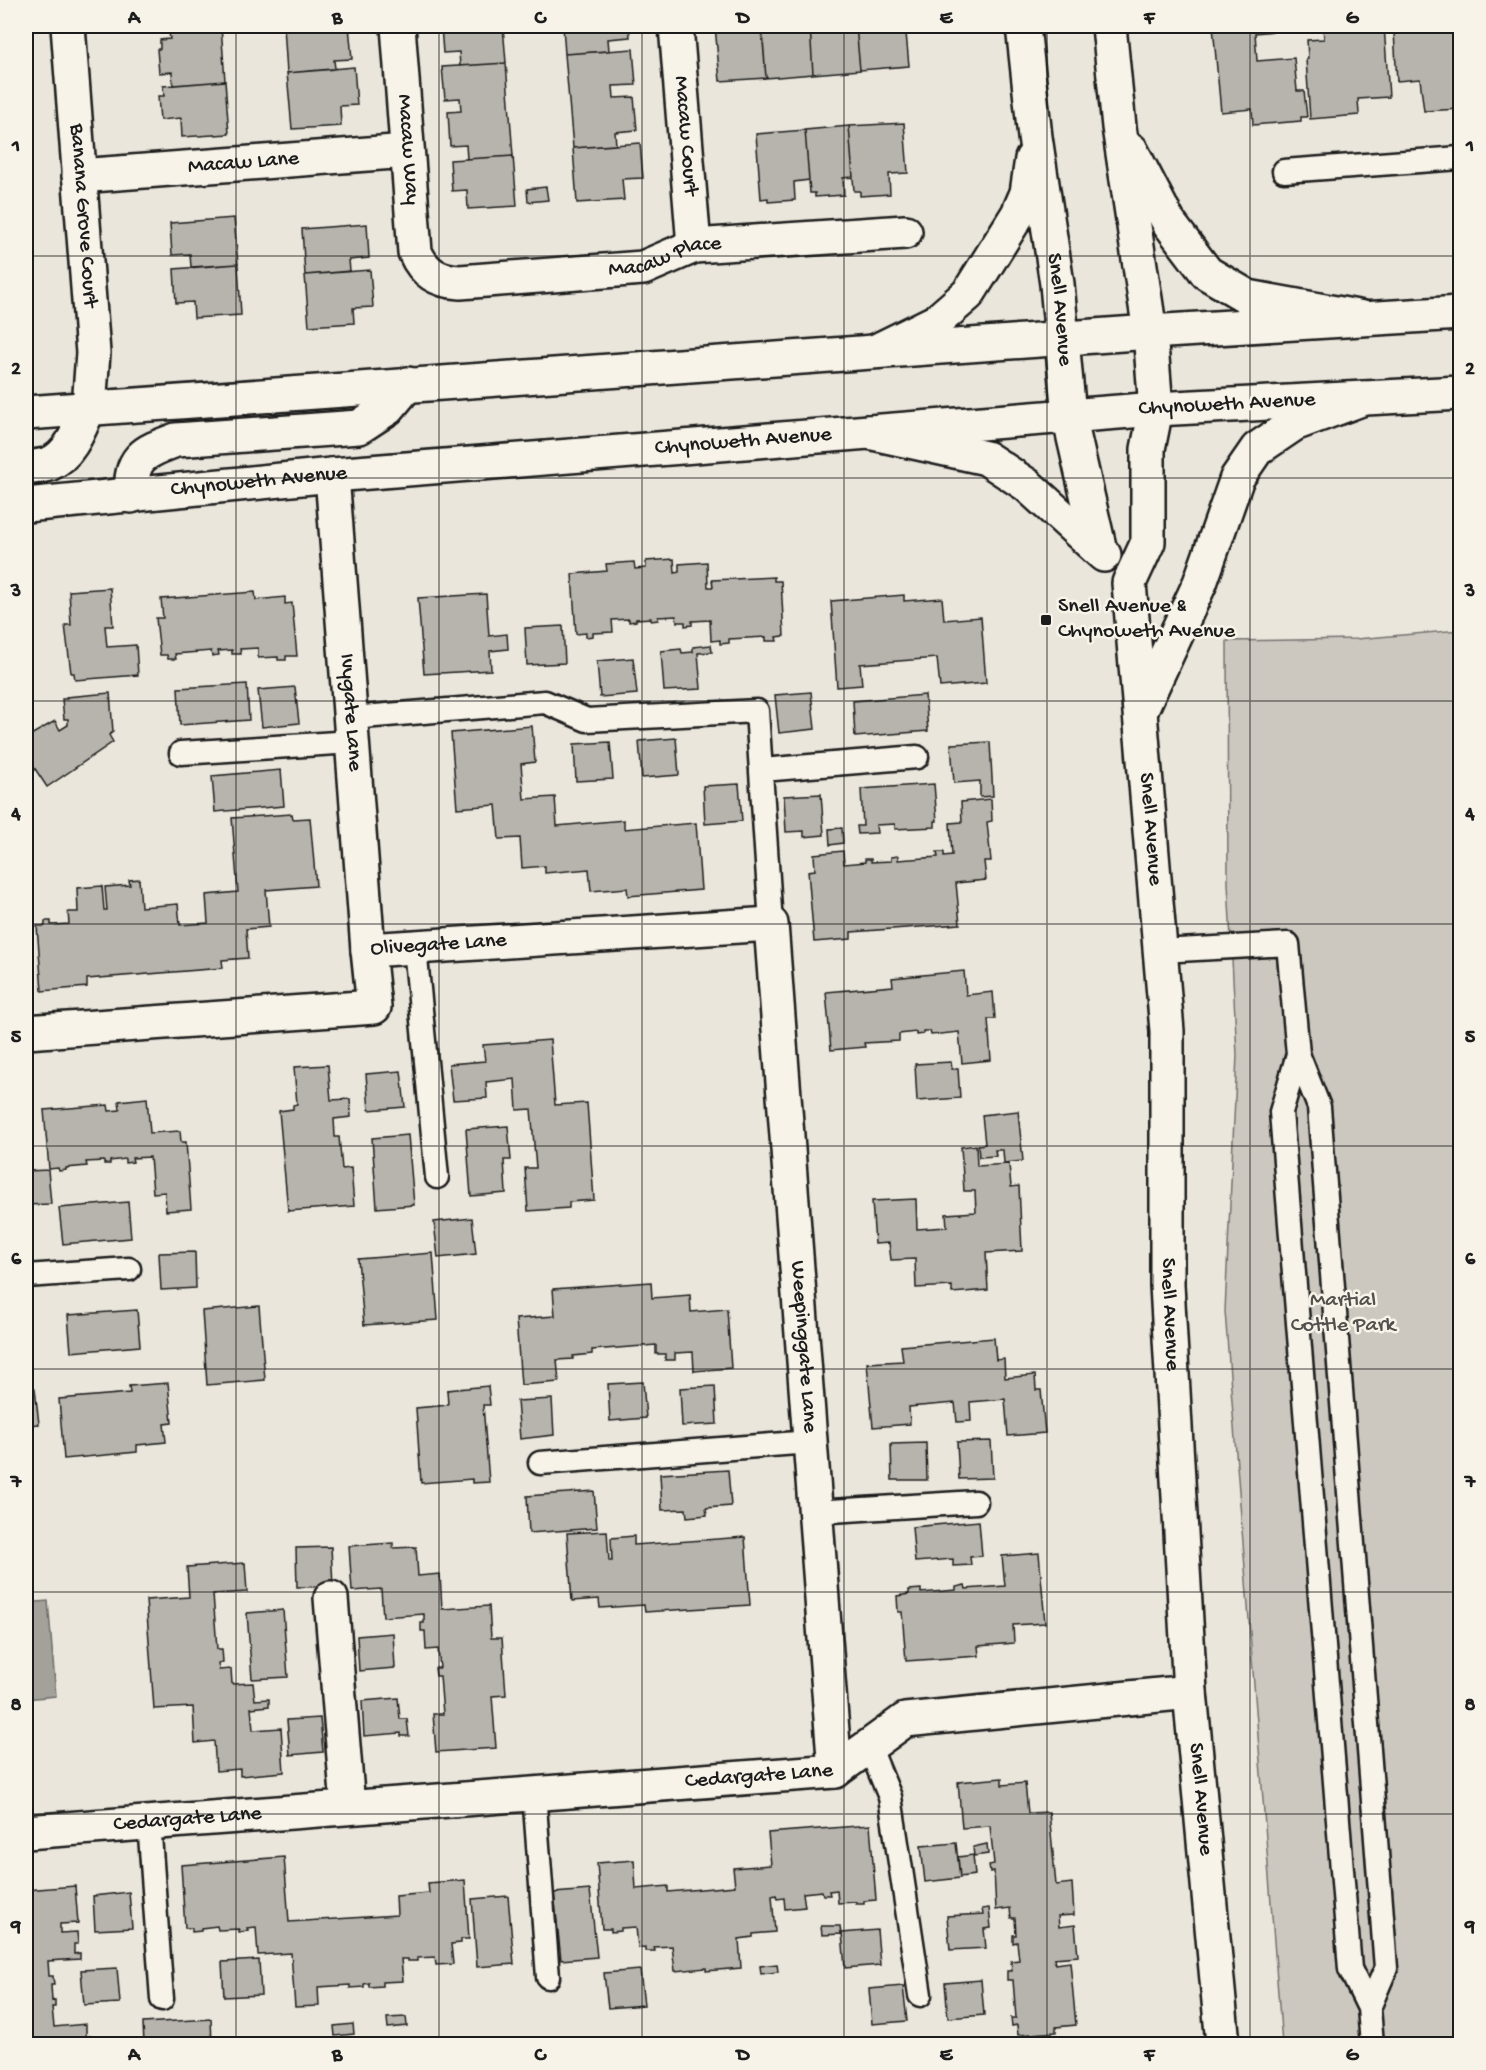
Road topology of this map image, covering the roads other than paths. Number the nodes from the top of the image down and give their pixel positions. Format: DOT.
graph roads {
  1 [pos="68,26"];
  2 [pos="398,26"];
  3 [pos="676,26"];
  4 [pos="1023,26"];
  5 [pos="1109,26"];
  6 [pos="1119,127"];
  7 [pos="1035,136"];
  8 [pos="407,152"];
  9 [pos="1461,158"];
  10 [pos="1284,171"];
  11 [pos="79,176"];
  12 [pos="905,232"];
  13 [pos="694,246"];
  14 [pos="427,271"];
  15 [pos="1461,313"];
  16 [pos="1363,318"];
  17 [pos="1150,332"];
  18 [pos="1063,339"];
  19 [pos="876,351"];
  20 [pos="408,384"];
  21 [pos="1461,393"];
  22 [pos="1364,398"];
  23 [pos="89,407"];
  24 [pos="1156,409"];
  25 [pos="26,413"];
  26 [pos="1069,416"];
  27 [pos="868,432"];
  28 [pos="26,468"];
  29 [pos="332,475"];
  30 [pos="131,496"];
  31 [pos="26,505"];
  32 [pos="1100,551"];
  33 [pos="1129,583"];
  34 [pos="1141,710"];
  35 [pos="352,730"];
  36 [pos="181,753"];
  37 [pos="917,757"];
  38 [pos="762,770"];
  39 [pos="771,924"];
  40 [pos="416,947"];
  41 [pos="368,950"];
  42 [pos="1160,951"];
  43 [pos="26,1032"];
  44 [pos="1298,1054"];
  45 [pos="437,1177"];
  46 [pos="129,1269"];
  47 [pos="26,1275"];
  48 [pos="810,1442"];
  49 [pos="540,1463"];
  50 [pos="976,1502"];
  51 [pos="815,1512"];
  52 [pos="331,1598"];
  53 [pos="1190,1692"];
  54 [pos="869,1746"];
  55 [pos="835,1771"];
  56 [pos="534,1793"];
  57 [pos="348,1807"];
  58 [pos="149,1822"];
  59 [pos="26,1832"];
  60 [pos="548,1977"];
  61 [pos="920,1995"];
  62 [pos="162,1999"];
  63 [pos="1369,2008"];
  64 [pos="1223,2044"];
  65 [pos="1372,2044"];
  1 -- 11 [label="street, Banana Grove Court"];
  2 -- 8 [label="street, Macaw Way"];
  3 -- 13 [label="street, Macaw Court"];
  4 -- 7 [label="street, Snell Avenue"];
  5 -- 6 [label="street"];
  6 -- 16 [label="street"];
  6 -- 17 [label="street"];
  7 -- 18 [label="street, Snell Avenue"];
  7 -- 19 [label="street"];
  8 -- 11 [label="street, Macaw Lane"];
  8 -- 14 [label="street, Macaw Way"];
  9 -- 10 [label="lane"];
  11 -- 23 [label="street, Banana Grove Court"];
  12 -- 13 [label="street, Macaw Place"];
  13 -- 14 [label="street, Macaw Place"];
  15 -- 16 [label="street"];
  16 -- 17 [label="street"];
  17 -- 18 [label="street"];
  17 -- 24 [label="street"];
  18 -- 19 [label="street"];
  18 -- 26 [label="street, Snell Avenue"];
  19 -- 20 [label="street"];
  20 -- 23 [label="street"];
  20 -- 30 [label="street"];
  21 -- 22 [label="street, Chynoweth Avenue"];
  22 -- 24 [label="street, Chynoweth Avenue"];
  22 -- 34 [label="street"];
  23 -- 25 [label="street"];
  23 -- 28 [label="street"];
  24 -- 26 [label="street, Chynoweth Avenue"];
  24 -- 33 [label="street"];
  26 -- 27 [label="street, Chynoweth Avenue"];
  26 -- 32 [label="street, Snell Avenue"];
  27 -- 29 [label="street, Chynoweth Avenue"];
  27 -- 32 [label="street"];
  29 -- 30 [label="street, Chynoweth Avenue"];
  29 -- 35 [label="street, Ivygate Lane"];
  30 -- 31 [label="street, Chynoweth Avenue"];
  32 -- 33 [label="street, Snell Avenue"];
  33 -- 34 [label="street, Snell Avenue"];
  34 -- 42 [label="street, Snell Avenue"];
  35 -- 36 [label="lane"];
  35 -- 38 [label="lane"];
  35 -- 41 [label="street, Ivygate Lane"];
  37 -- 38 [label="lane"];
  38 -- 39 [label="lane"];
  39 -- 40 [label="street, Olivegate Lane"];
  39 -- 48 [label="street, Weepinggate Lane"];
  40 -- 41 [label="street, Olivegate Lane"];
  40 -- 45 [label="lane"];
  41 -- 43 [label="street, Olivegate Lane"];
  42 -- 44 [label="lane"];
  42 -- 53 [label="street, Snell Avenue"];
  44 -- 63 [label="lane"];
  44 -- 63 [label="lane"];
  46 -- 47 [label="lane"];
  48 -- 49 [label="lane"];
  48 -- 51 [label="street, Weepinggate Lane"];
  50 -- 51 [label="lane"];
  51 -- 55 [label="street, Weepinggate Lane"];
  52 -- 57 [label="street"];
  53 -- 54 [label="street, Cedargate Lane"];
  53 -- 64 [label="street, Snell Avenue"];
  54 -- 55 [label="street, Cedargate Lane"];
  54 -- 61 [label="lane"];
  55 -- 56 [label="street, Cedargate Lane"];
  56 -- 57 [label="street, Cedargate Lane"];
  56 -- 60 [label="lane"];
  57 -- 58 [label="street, Cedargate Lane"];
  58 -- 59 [label="street, Cedargate Lane"];
  58 -- 62 [label="lane"];
  63 -- 65 [label="lane"];
}
